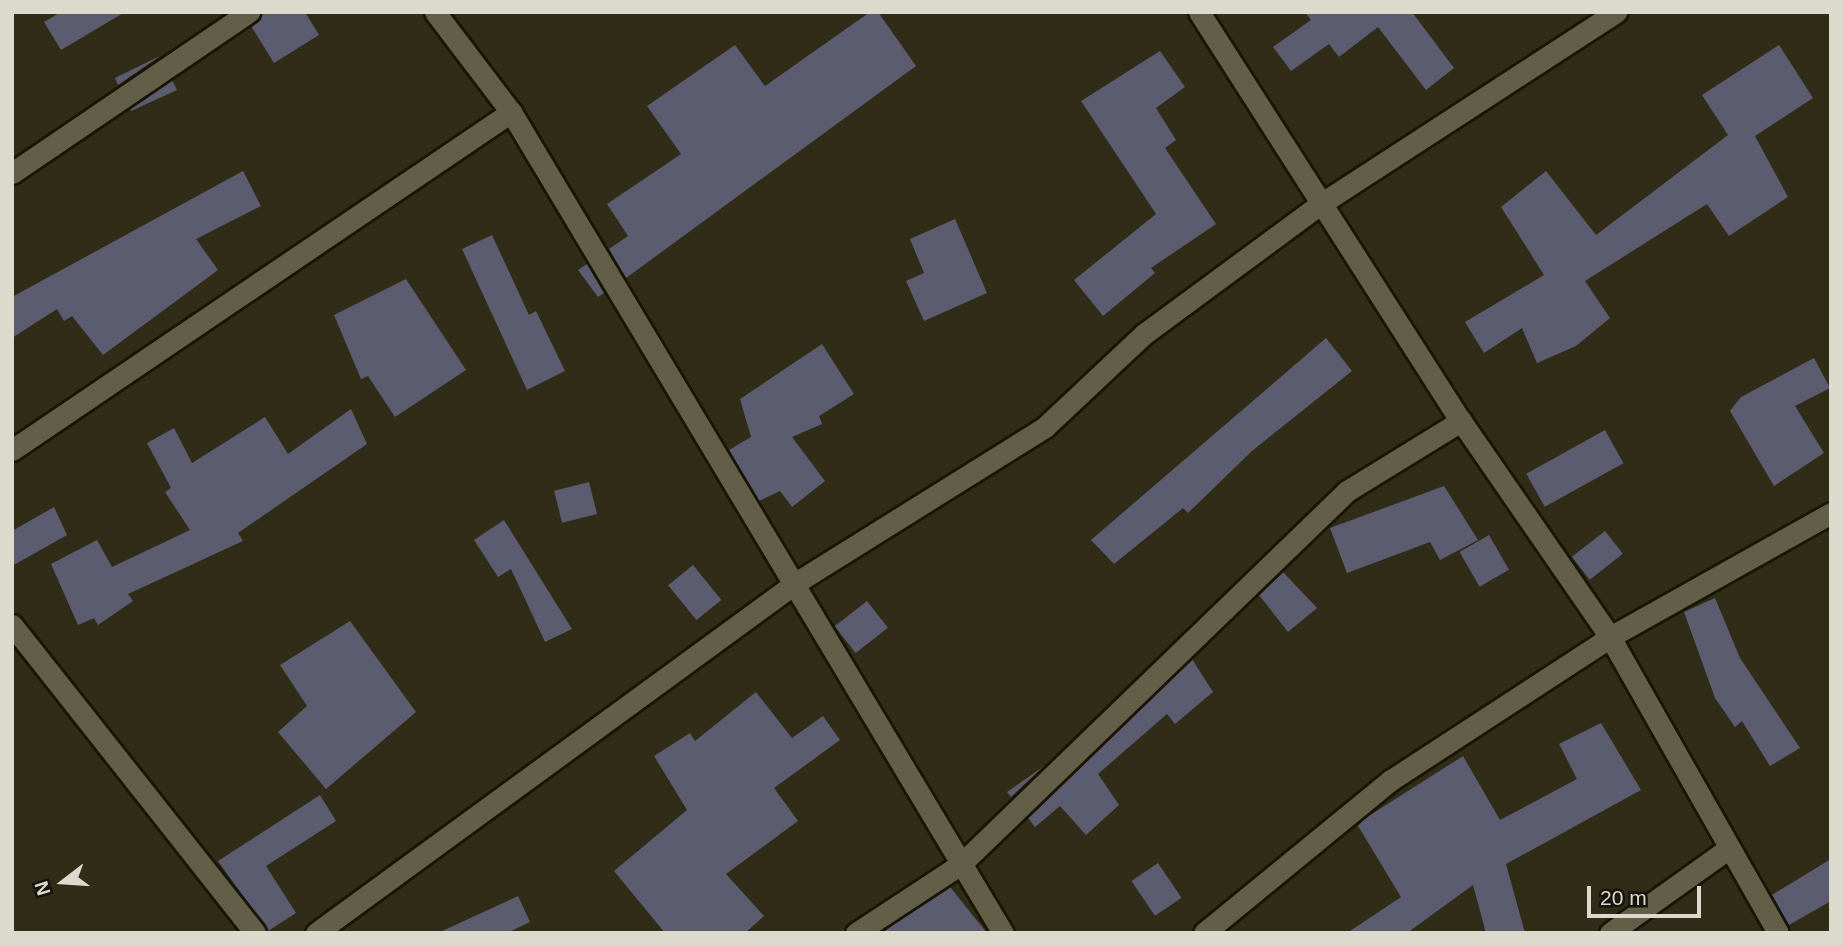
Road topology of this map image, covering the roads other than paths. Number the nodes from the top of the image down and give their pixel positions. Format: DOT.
graph roads {
  1 [pos="249,12"];
  2 [pos="435,12"];
  3 [pos="1199,12"];
  4 [pos="1616,12"];
  5 [pos="510,112"];
  6 [pos="12,173"];
  7 [pos="1322,203"];
  8 [pos="1461,421"];
  9 [pos="12,450"];
  10 [pos="1831,513"];
  11 [pos="794,584"];
  12 [pos="12,625"];
  13 [pos="1610,637"];
  14 [pos="1730,848"];
  15 [pos="961,864"];
  16 [pos="255,933"];
  17 [pos="316,933"];
  18 [pos="856,933"];
  19 [pos="1003,933"];
  20 [pos="1204,933"];
  21 [pos="1610,933"];
  22 [pos="1778,933"];
  1 -- 6 [label="street"];
  2 -- 5 [label="street"];
  3 -- 7 [label="street"];
  4 -- 7 [label="street"];
  5 -- 9 [label="street"];
  5 -- 11 [label="street"];
  7 -- 8 [label="street"];
  7 -- 11 [label="street"];
  8 -- 13 [label="street"];
  8 -- 15 [label="street"];
  10 -- 13 [label="street"];
  11 -- 15 [label="street"];
  11 -- 17 [label="street"];
  12 -- 16 [label="street"];
  13 -- 14 [label="street"];
  13 -- 20 [label="street"];
  14 -- 21 [label="street"];
  14 -- 22 [label="street"];
  15 -- 18 [label="street"];
  15 -- 19 [label="street"];
}
